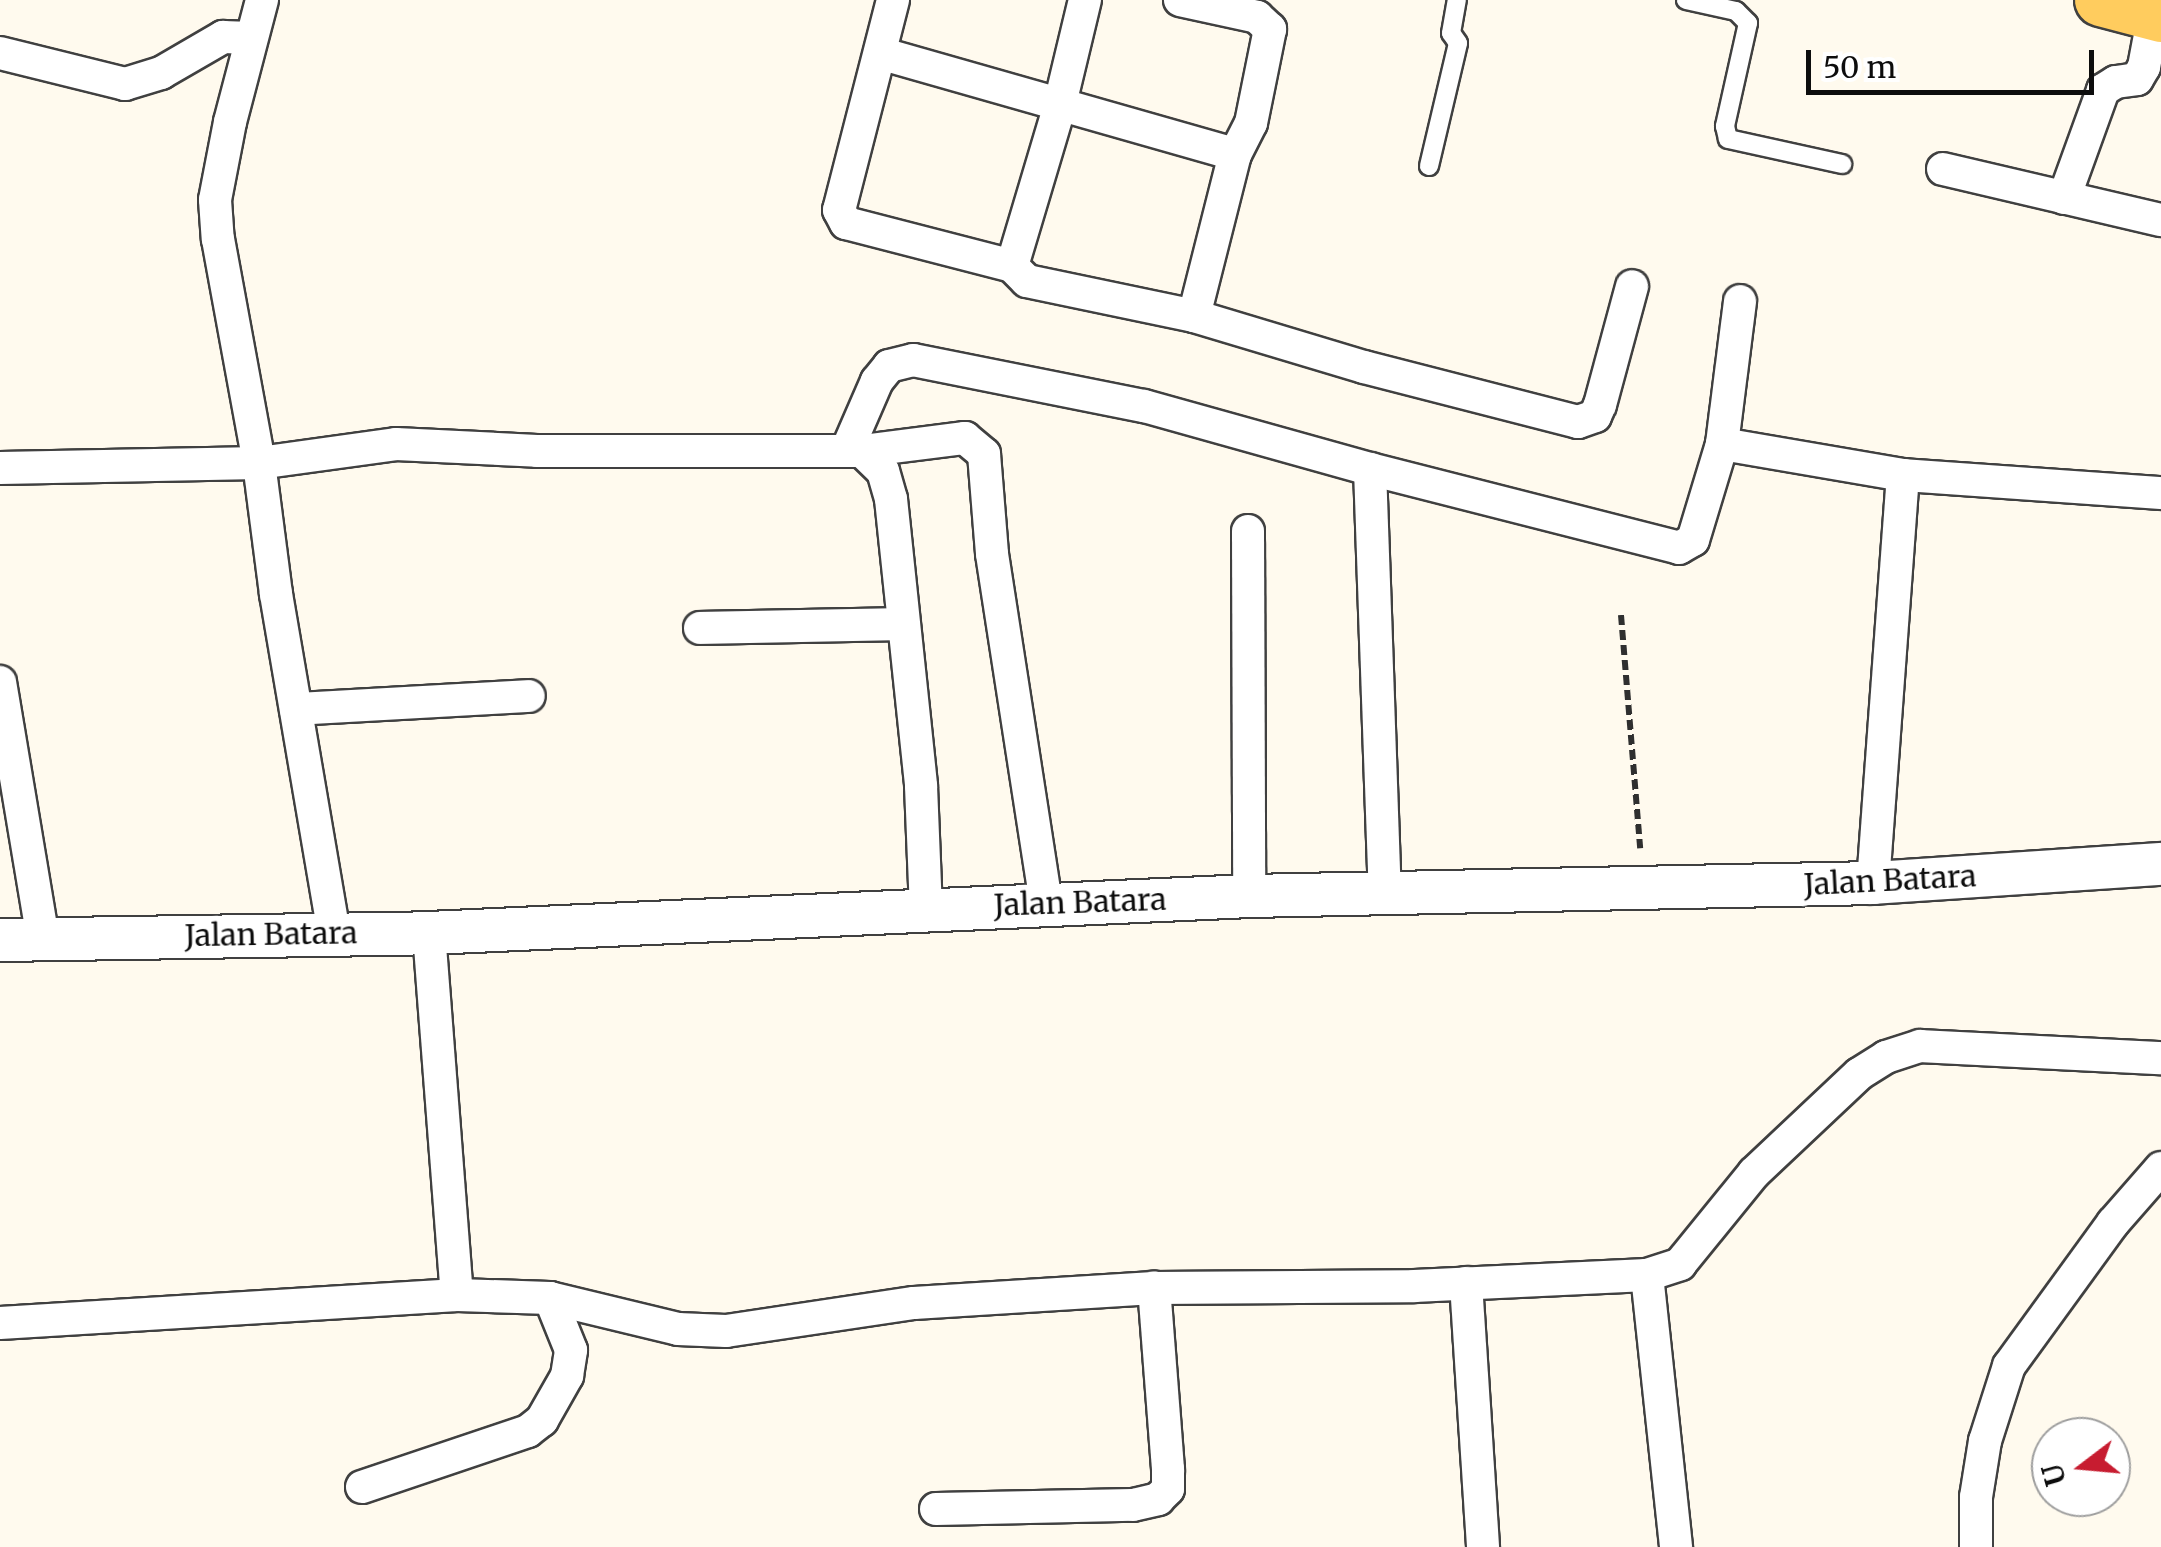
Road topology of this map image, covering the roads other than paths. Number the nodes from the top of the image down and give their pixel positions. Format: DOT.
graph roads {
  1 [pos="262,0"];
  2 [pos="893,0"];
  3 [pos="1085,0"];
  4 [pos="1180,0"];
  5 [pos="1457,0"];
  6 [pos="1686,0"];
  7 [pos="2101,0"];
  8 [pos="2158,15"];
  9 [pos="251,38"];
  10 [pos="0,53"];
  11 [pos="883,54"];
  12 [pos="1060,108"];
  13 [pos="1235,154"];
  14 [pos="1842,164"];
  15 [pos="1428,166"];
  16 [pos="1942,169"];
  17 [pos="2064,198"];
  18 [pos="2161,220"];
  19 [pos="1012,266"];
  20 [pos="1632,286"];
  21 [pos="1740,301"];
  22 [pos="1194,316"];
  23 [pos="1722,444"];
  24 [pos="855,451"];
  25 [pos="260,464"];
  26 [pos="0,468"];
  27 [pos="1370,469"];
  28 [pos="1904,475"];
  29 [pos="2161,493"];
  30 [pos="1248,531"];
  31 [pos="902,624"];
  32 [pos="700,628"];
  33 [pos="0,682"];
  34 [pos="528,696"];
  35 [pos="296,710"];
  36 [pos="2161,864"];
  37 [pos="1874,883"];
  38 [pos="1386,892"];
  39 [pos="1248,896"];
  40 [pos="1046,904"];
  41 [pos="926,908"];
  42 [pos="334,932"];
  43 [pos="428,934"];
  44 [pos="42,938"];
  45 [pos="0,940"];
  46 [pos="2161,1058"];
  47 [pos="2161,1168"];
  48 [pos="1647,1275"];
  49 [pos="1466,1284"];
  50 [pos="1154,1288"];
  51 [pos="457,1295"];
  52 [pos="550,1298"];
  53 [pos="0,1323"];
  54 [pos="362,1487"];
  55 [pos="936,1509"];
  56 [pos="1484,1547"];
  57 [pos="1676,1547"];
  58 [pos="1976,1547"];
  1 -- 9 [label="street"];
  2 -- 11 [label="street"];
  3 -- 12 [label="street"];
  4 -- 13 [label="street"];
  5 -- 15 [label="lane"];
  6 -- 14 [label="lane"];
  7 -- 8 [label="main road"];
  8 -- 17 [label="street"];
  9 -- 10 [label="street"];
  9 -- 25 [label="street"];
  11 -- 12 [label="street"];
  11 -- 19 [label="street"];
  12 -- 13 [label="street"];
  12 -- 19 [label="street"];
  13 -- 22 [label="street"];
  16 -- 17 [label="street"];
  17 -- 18 [label="street"];
  19 -- 22 [label="street"];
  20 -- 22 [label="street"];
  21 -- 23 [label="street"];
  23 -- 27 [label="street"];
  23 -- 28 [label="street"];
  24 -- 25 [label="street"];
  24 -- 27 [label="street"];
  24 -- 31 [label="street"];
  24 -- 40 [label="street"];
  25 -- 26 [label="street"];
  25 -- 35 [label="street"];
  27 -- 38 [label="street"];
  28 -- 29 [label="street"];
  28 -- 37 [label="street"];
  30 -- 39 [label="street"];
  31 -- 32 [label="street"];
  31 -- 41 [label="street"];
  33 -- 44 [label="street"];
  34 -- 35 [label="street"];
  35 -- 42 [label="street"];
  36 -- 37 [label="street, Jalan Batara"];
  37 -- 38 [label="street, Jalan Batara"];
  38 -- 39 [label="street, Jalan Batara"];
  39 -- 40 [label="street, Jalan Batara"];
  40 -- 41 [label="street, Jalan Batara"];
  41 -- 43 [label="street, Jalan Batara"];
  42 -- 43 [label="street, Jalan Batara"];
  42 -- 44 [label="street, Jalan Batara"];
  43 -- 51 [label="street"];
  44 -- 45 [label="street, Jalan Batara"];
  46 -- 48 [label="street"];
  47 -- 58 [label="street"];
  48 -- 49 [label="street"];
  48 -- 57 [label="street"];
  49 -- 50 [label="street"];
  49 -- 56 [label="street"];
  50 -- 52 [label="street"];
  50 -- 55 [label="street"];
  51 -- 52 [label="street"];
  51 -- 53 [label="street"];
  52 -- 54 [label="street"];
}
